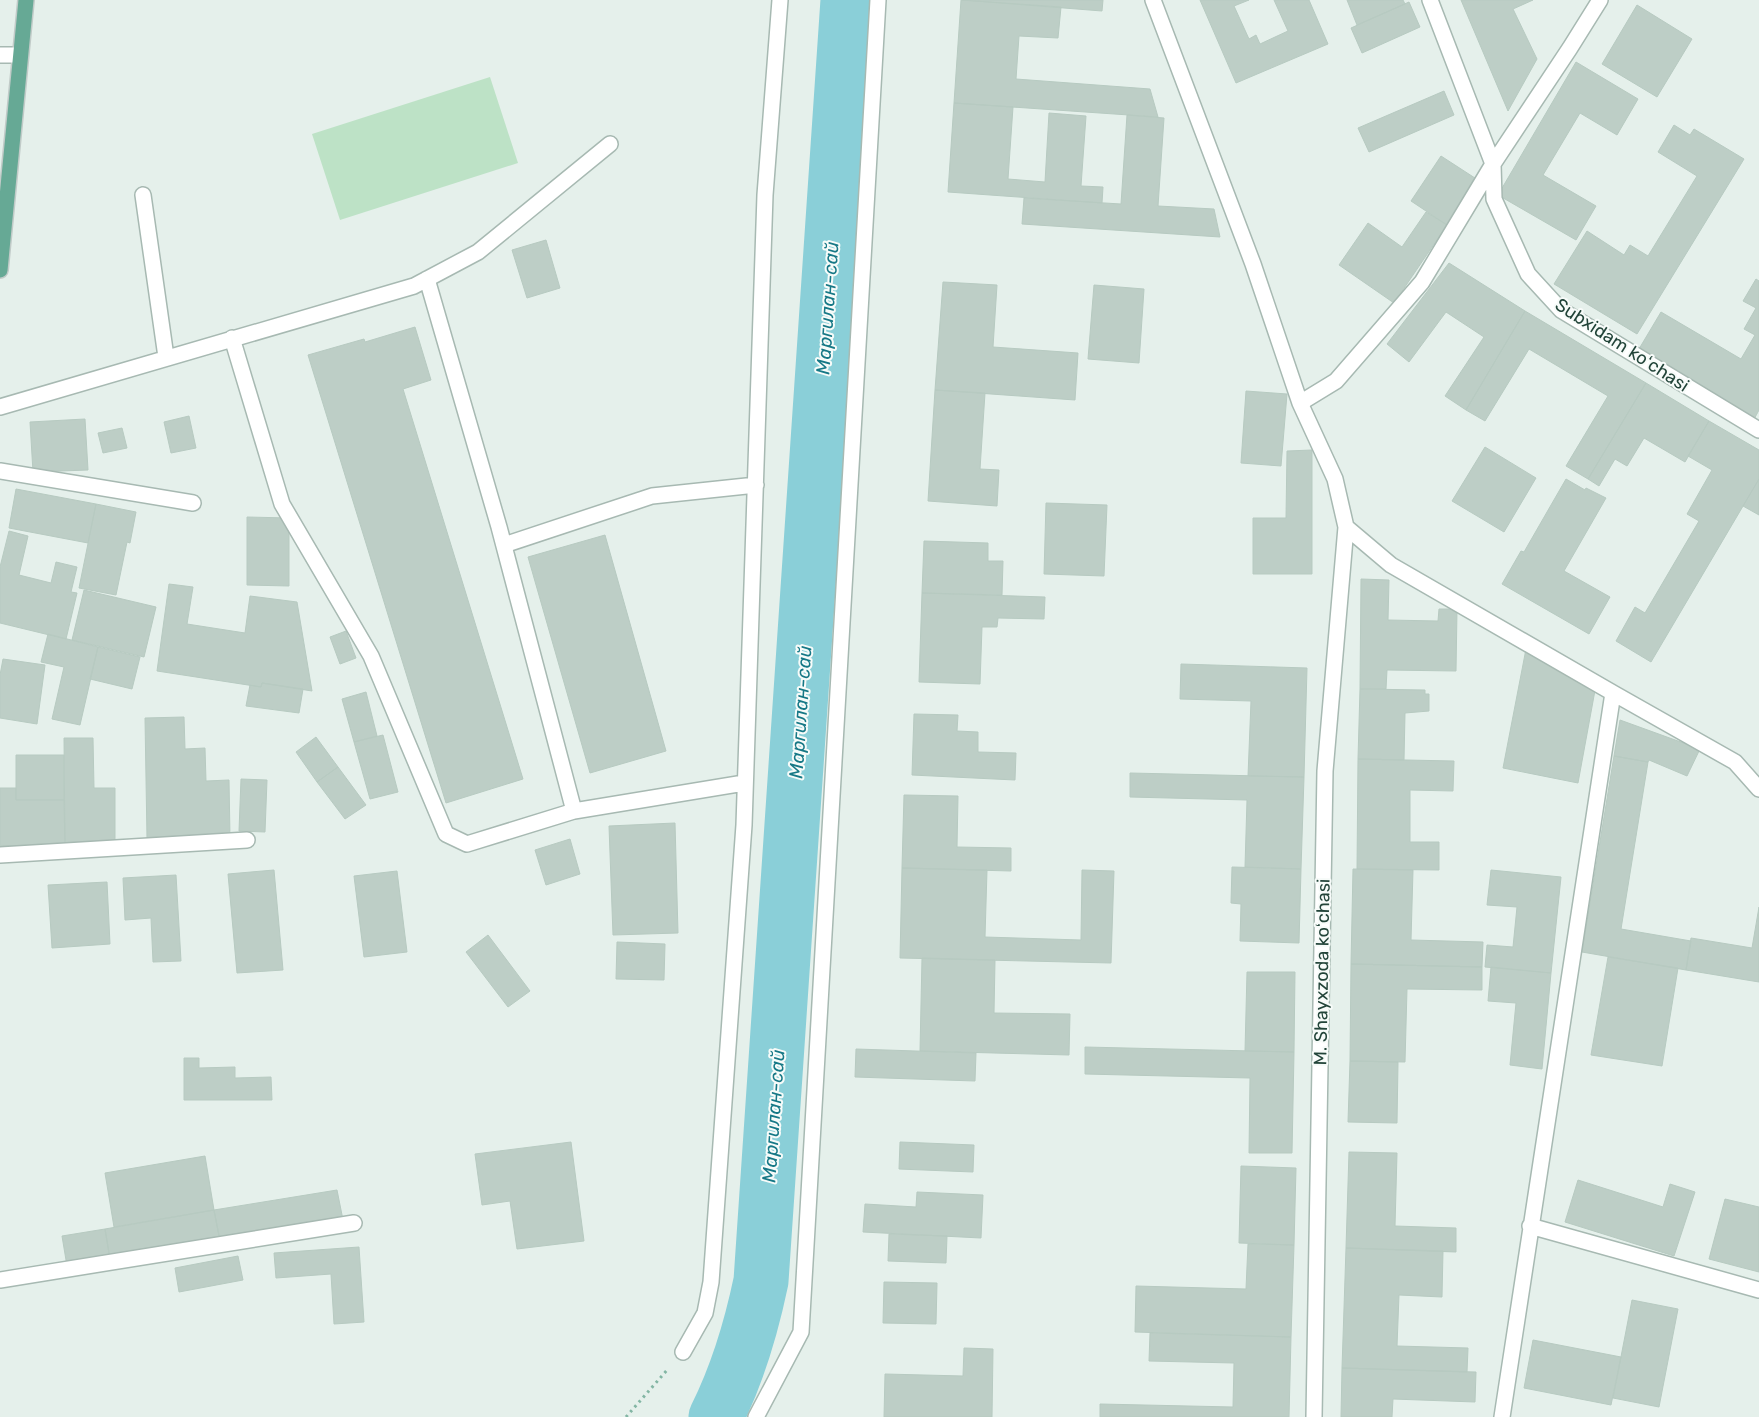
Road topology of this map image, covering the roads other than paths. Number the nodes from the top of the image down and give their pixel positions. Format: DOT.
graph roads {
  1 [pos="26,0"];
  2 [pos="780,0"];
  3 [pos="878,0"];
  4 [pos="1153,0"];
  5 [pos="1430,0"];
  6 [pos="1600,0"];
  7 [pos="0,55"];
  8 [pos="20,55"];
  9 [pos="610,144"];
  10 [pos="1493,164"];
  11 [pos="143,195"];
  12 [pos="3,220"];
  13 [pos="0,270"];
  14 [pos="427,279"];
  15 [pos="232,338"];
  16 [pos="166,357"];
  17 [pos="1300,403"];
  18 [pos="0,407"];
  19 [pos="1759,430"];
  20 [pos="0,471"];
  21 [pos="756,485"];
  22 [pos="193,503"];
  23 [pos="1346,527"];
  24 [pos="504,545"];
  25 [pos="1613,693"];
  26 [pos="744,783"];
  27 [pos="1759,788"];
  28 [pos="574,811"];
  29 [pos="247,840"];
  30 [pos="0,855"];
  31 [pos="354,1223"];
  32 [pos="1530,1226"];
  33 [pos="0,1280"];
  34 [pos="1759,1290"];
  35 [pos="683,1352"];
  36 [pos="756,1417"];
  37 [pos="1314,1417"];
  38 [pos="1502,1417"];
  1 -- 8 [label="main road"];
  2 -- 21 [label="street"];
  3 -- 36 [label="street"];
  4 -- 17 [label="street, M. Shayxzoda koʻchasi"];
  5 -- 10 [label="street, Subxidam koʻchasi"];
  6 -- 10 [label="street"];
  7 -- 8 [label="street"];
  8 -- 12 [label="main road"];
  9 -- 14 [label="street"];
  10 -- 17 [label="street"];
  10 -- 19 [label="street, Subxidam koʻchasi"];
  11 -- 16 [label="street"];
  12 -- 13 [label="main road"];
  14 -- 15 [label="street"];
  14 -- 24 [label="street"];
  15 -- 16 [label="street"];
  15 -- 28 [label="street"];
  16 -- 18 [label="street"];
  17 -- 23 [label="street, M. Shayxzoda koʻchasi"];
  20 -- 22 [label="street"];
  21 -- 24 [label="street"];
  21 -- 26 [label="street"];
  23 -- 25 [label="street"];
  23 -- 37 [label="street, M. Shayxzoda koʻchasi"];
  24 -- 28 [label="street"];
  25 -- 27 [label="street"];
  25 -- 32 [label="street"];
  26 -- 28 [label="street"];
  26 -- 35 [label="street"];
  29 -- 30 [label="street"];
  31 -- 33 [label="street"];
  32 -- 34 [label="street"];
  32 -- 38 [label="street"];
}
